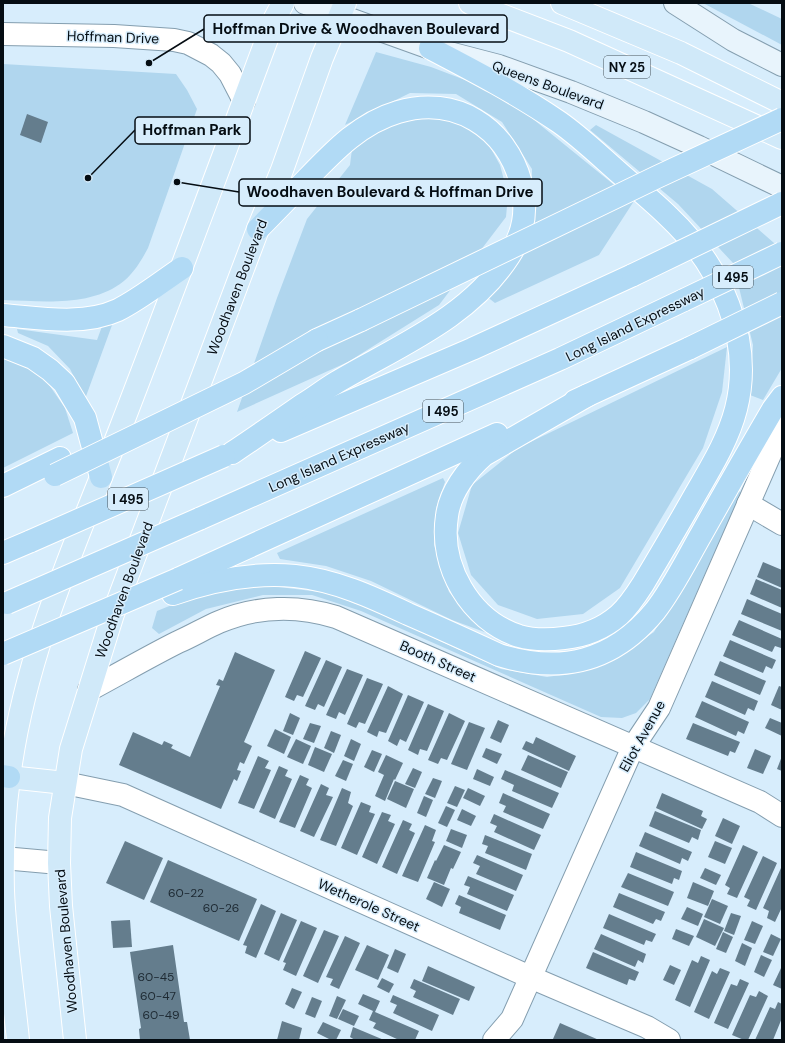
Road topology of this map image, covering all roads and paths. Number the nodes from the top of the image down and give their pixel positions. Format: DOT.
graph roads {
  1 [pos="283,3"];
  2 [pos="305,3"];
  3 [pos="470,3"];
  4 [pos="562,3"];
  5 [pos="675,3"];
  6 [pos="342,10"];
  7 [pos="3,34"];
  8 [pos="430,48"];
  9 [pos="782,65"];
  10 [pos="244,101"];
  11 [pos="782,103"];
  12 [pos="782,119"];
  13 [pos="782,138"];
  14 [pos="782,187"];
  15 [pos="782,203"];
  16 [pos="258,229"];
  17 [pos="782,253"];
  18 [pos="182,268"];
  19 [pos="782,304"];
  20 [pos="3,314"];
  21 [pos="3,346"];
  22 [pos="588,395"];
  23 [pos="782,397"];
  24 [pos="782,427"];
  25 [pos="228,454"];
  26 [pos="58,467"];
  27 [pos="102,476"];
  28 [pos="3,486"];
  29 [pos="3,500"];
  30 [pos="748,504"];
  31 [pos="782,524"];
  32 [pos="3,553"];
  33 [pos="175,586"];
  34 [pos="5,604"];
  35 [pos="3,654"];
  36 [pos="3,665"];
  37 [pos="89,690"];
  38 [pos="633,747"];
  39 [pos="6,776"];
  40 [pos="65,783"];
  41 [pos="782,816"];
  42 [pos="3,858"];
  43 [pos="59,863"];
  44 [pos="3,890"];
  45 [pos="530,977"];
  46 [pos="18,1040"];
  47 [pos="75,1040"];
  48 [pos="494,1040"];
  49 [pos="669,1040"];
  1 -- 10 [label="main road"];
  2 -- 6 [label="street, Queens Boulevard"];
  3 -- 13 [label="main road, NY 25"];
  4 -- 11 [label="main road, NY 25"];
  5 -- 9 [label="street"];
  6 -- 8 [label="street, Queens Boulevard"];
  6 -- 16 [label="main road, Woodhaven Boulevard"];
  7 -- 10 [label="street, Hoffman Drive"];
  8 -- 14 [label="street, Queens Boulevard"];
  8 -- 22 [label="highway"];
  10 -- 18 [label="main road"];
  12 -- 26 [label="highway, bridge"];
  15 -- 25 [label="highway, I 495, bridge"];
  16 -- 25 [label="highway"];
  16 -- 37 [label="main road, Woodhaven Boulevard"];
  17 -- 34 [label="highway, Long Island Expressway / I 495, bridge"];
  18 -- 20 [label="highway"];
  18 -- 27 [label="main road"];
  19 -- 22 [label="highway, bridge"];
  21 -- 27 [label="highway"];
  22 -- 33 [label="highway"];
  23 -- 33 [label="highway"];
  24 -- 30 [label="street, Eliot Avenue"];
  25 -- 32 [label="highway, I 495, bridge"];
  26 -- 28 [label="highway"];
  26 -- 29 [label="highway"];
  27 -- 39 [label="main road"];
  30 -- 31 [label="street"];
  30 -- 38 [label="street, Eliot Avenue"];
  33 -- 35 [label="highway, bridge"];
  33 -- 36 [label="highway"];
  37 -- 38 [label="street, Booth Street"];
  37 -- 40 [label="main road, Woodhaven Boulevard"];
  38 -- 41 [label="street, Booth Street"];
  38 -- 45 [label="street, Eliot Avenue"];
  39 -- 40 [label="main road"];
  39 -- 42 [label="main road"];
  40 -- 43 [label="main road, Woodhaven Boulevard"];
  40 -- 45 [label="street, Wetherole Street"];
  42 -- 43 [label="street"];
  42 -- 44 [label="main road"];
  43 -- 47 [label="main road, Woodhaven Boulevard"];
  44 -- 46 [label="main road"];
  45 -- 48 [label="street, Eliot Avenue"];
  45 -- 49 [label="street, Wetherole Street"];
}
